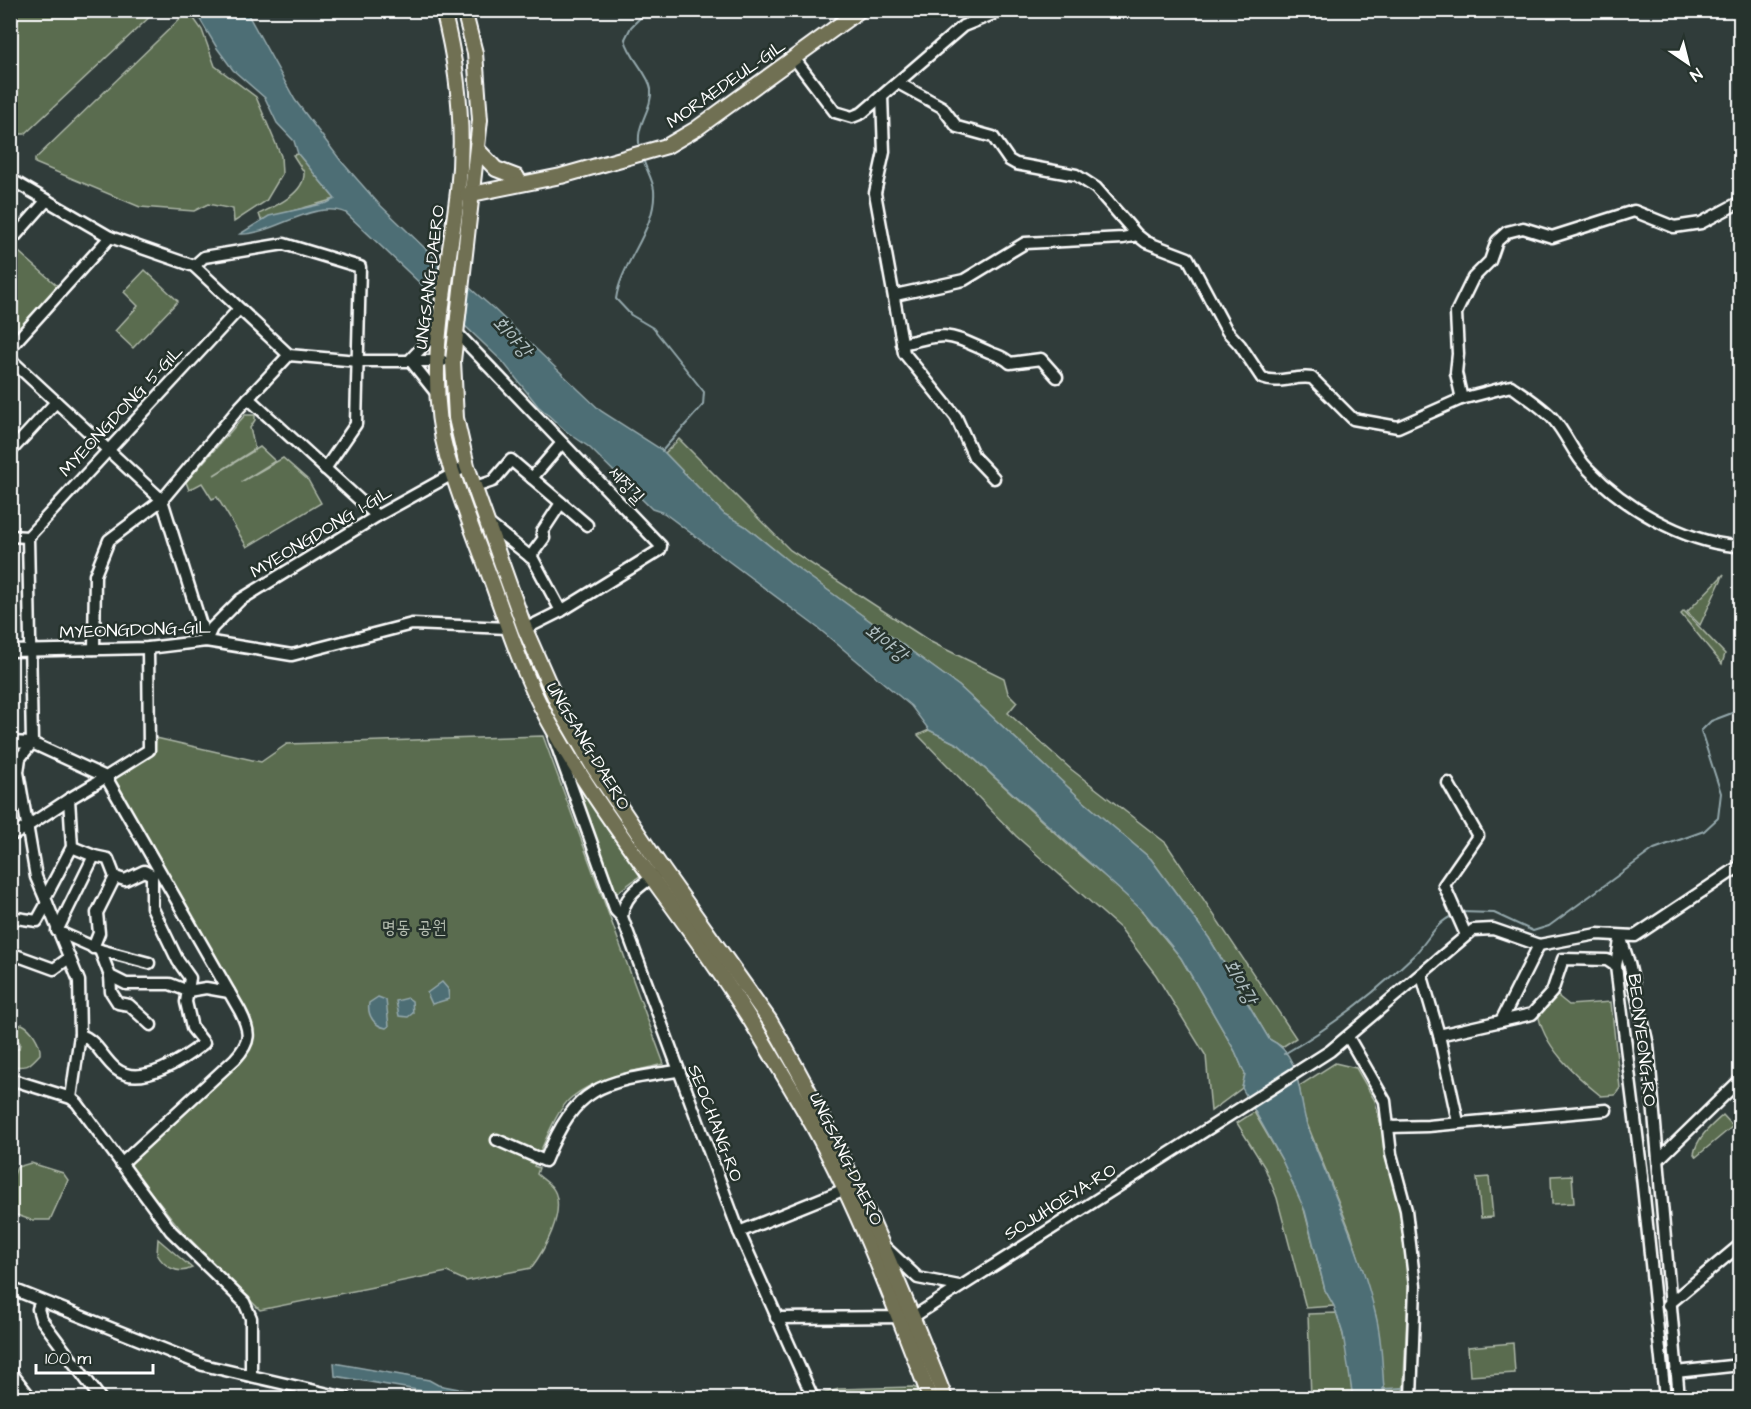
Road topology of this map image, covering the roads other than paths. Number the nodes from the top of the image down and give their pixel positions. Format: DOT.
graph roads {
  1 [pos="443,10"];
  2 [pos="465,10"];
  3 [pos="860,10"];
  4 [pos="1003,10"];
  5 [pos="794,58"];
  6 [pos="898,83"];
  7 [pos="882,96"];
  8 [pos="478,150"];
  9 [pos="10,179"];
  10 [pos="517,181"];
  11 [pos="474,190"];
  12 [pos="458,193"];
  13 [pos="47,200"];
  14 [pos="1740,202"];
  15 [pos="470,222"];
  16 [pos="1137,235"];
  17 [pos="110,237"];
  18 [pos="10,242"];
  19 [pos="194,266"];
  20 [pos="895,295"];
  21 [pos="239,309"];
  22 [pos="440,328"];
  23 [pos="456,332"];
  24 [pos="902,344"];
  25 [pos="10,348"];
  26 [pos="289,355"];
  27 [pos="10,359"];
  28 [pos="410,360"];
  29 [pos="358,361"];
  30 [pos="438,361"];
  31 [pos="453,361"];
  32 [pos="1057,377"];
  33 [pos="439,397"];
  34 [pos="248,398"];
  35 [pos="1462,399"];
  36 [pos="56,402"];
  37 [pos="562,443"];
  38 [pos="108,450"];
  39 [pos="10,452"];
  40 [pos="467,466"];
  41 [pos="325,469"];
  42 [pos="453,473"];
  43 [pos="532,478"];
  44 [pos="994,478"];
  45 [pos="475,487"];
  46 [pos="162,500"];
  47 [pos="561,503"];
  48 [pos="377,516"];
  49 [pos="488,523"];
  50 [pos="587,525"];
  51 [pos="10,536"];
  52 [pos="28,537"];
  53 [pos="1740,541"];
  54 [pos="530,557"];
  55 [pos="561,611"];
  56 [pos="508,628"];
  57 [pos="525,629"];
  58 [pos="206,642"];
  59 [pos="148,648"];
  60 [pos="94,649"];
  61 [pos="31,650"];
  62 [pos="10,651"];
  63 [pos="547,718"];
  64 [pos="10,742"];
  65 [pos="32,742"];
  66 [pos="106,777"];
  67 [pos="1448,783"];
  68 [pos="69,799"];
  69 [pos="28,826"];
  70 [pos="10,835"];
  71 [pos="72,848"];
  72 [pos="93,856"];
  73 [pos="1740,866"];
  74 [pos="663,870"];
  75 [pos="156,872"];
  76 [pos="115,877"];
  77 [pos="651,879"];
  78 [pos="661,894"];
  79 [pos="630,895"];
  80 [pos="46,900"];
  81 [pos="10,916"];
  82 [pos="621,917"];
  83 [pos="57,931"];
  84 [pos="1467,935"];
  85 [pos="1620,936"];
  86 [pos="1539,945"];
  87 [pos="96,949"];
  88 [pos="10,952"];
  89 [pos="69,958"];
  90 [pos="148,963"];
  91 [pos="1616,966"];
  92 [pos="110,976"];
  93 [pos="1422,976"];
  94 [pos="188,991"];
  95 [pos="230,992"];
  96 [pos="1640,1008"];
  97 [pos="1621,1010"];
  98 [pos="1501,1021"];
  99 [pos="152,1025"];
  100 [pos="80,1035"];
  101 [pos="1439,1035"];
  102 [pos="1347,1037"];
  103 [pos="677,1071"];
  104 [pos="74,1075"];
  105 [pos="10,1079"];
  106 [pos="1740,1080"];
  107 [pos="46,1090"];
  108 [pos="71,1098"];
  109 [pos="1606,1110"];
  110 [pos="1458,1122"];
  111 [pos="1389,1126"];
  112 [pos="497,1140"];
  113 [pos="1659,1160"];
  114 [pos="121,1164"];
  115 [pos="843,1190"];
  116 [pos="739,1232"];
  117 [pos="1666,1245"];
  118 [pos="1740,1245"];
  119 [pos="884,1246"];
  120 [pos="1650,1249"];
  121 [pos="959,1286"];
  122 [pos="10,1288"];
  123 [pos="41,1301"];
  124 [pos="1671,1305"];
  125 [pos="1655,1307"];
  126 [pos="906,1317"];
  127 [pos="776,1318"];
  128 [pos="1675,1355"];
  129 [pos="1660,1357"];
  130 [pos="1740,1365"];
  131 [pos="10,1371"];
  132 [pos="1676,1372"];
  133 [pos="251,1376"];
  134 [pos="297,1393"];
  135 [pos="812,1396"];
  136 [pos="31,1398"];
  137 [pos="100,1398"];
  138 [pos="346,1398"];
  139 [pos="930,1398"];
  140 [pos="945,1398"];
  141 [pos="1411,1398"];
  142 [pos="1665,1398"];
  143 [pos="1679,1398"];
  1 -- 12 [label="main road, UNGSANG-DAERO"];
  2 -- 8 [label="main road, UNGSANG-DAERO"];
  3 -- 5 [label="main road, MORAEDEUL-GIL"];
  4 -- 6 [label="street"];
  5 -- 7 [label="street"];
  5 -- 10 [label="main road, MORAEDEUL-GIL"];
  6 -- 7 [label="street"];
  6 -- 16 [label="street"];
  7 -- 20 [label="street"];
  8 -- 10 [label="main road"];
  8 -- 11 [label="main road, UNGSANG-DAERO"];
  9 -- 13 [label="street"];
  10 -- 11 [label="main road, MORAEDEUL-GIL"];
  10 -- 15 [label="main road"];
  11 -- 12 [label="main road, MORAEDEUL-GIL"];
  11 -- 15 [label="main road, UNGSANG-DAERO"];
  12 -- 22 [label="main road, UNGSANG-DAERO"];
  13 -- 17 [label="street"];
  13 -- 18 [label="street"];
  14 -- 35 [label="street"];
  15 -- 23 [label="main road, UNGSANG-DAERO"];
  16 -- 20 [label="street"];
  16 -- 35 [label="street"];
  17 -- 19 [label="street"];
  17 -- 25 [label="street"];
  19 -- 21 [label="street"];
  19 -- 29 [label="street"];
  20 -- 24 [label="street"];
  21 -- 26 [label="street"];
  21 -- 38 [label="street, MYEONGDONG 5-GIL"];
  22 -- 28 [label="street"];
  22 -- 30 [label="main road, UNGSANG-DAERO"];
  23 -- 31 [label="main road, UNGSANG-DAERO"];
  23 -- 37 [label="street, 세정길"];
  24 -- 32 [label="street"];
  24 -- 44 [label="street"];
  26 -- 29 [label="street"];
  26 -- 34 [label="street"];
  27 -- 36 [label="street"];
  28 -- 29 [label="street"];
  28 -- 30 [label="street"];
  28 -- 33 [label="street"];
  29 -- 41 [label="street"];
  30 -- 31 [label="street"];
  30 -- 33 [label="main road, UNGSANG-DAERO"];
  31 -- 40 [label="main road, UNGSANG-DAERO"];
  33 -- 42 [label="main road, UNGSANG-DAERO"];
  34 -- 41 [label="street"];
  34 -- 46 [label="street"];
  35 -- 53 [label="street"];
  36 -- 38 [label="street"];
  36 -- 39 [label="street"];
  37 -- 43 [label="street"];
  37 -- 55 [label="street, 세정길"];
  38 -- 46 [label="street"];
  38 -- 52 [label="street, MYEONGDONG 5-GIL"];
  40 -- 42 [label="street, MYEONGDONG 1-GIL"];
  40 -- 45 [label="main road, UNGSANG-DAERO"];
  41 -- 48 [label="street"];
  42 -- 48 [label="street, MYEONGDONG 1-GIL"];
  42 -- 56 [label="main road, UNGSANG-DAERO"];
  43 -- 45 [label="street"];
  43 -- 47 [label="street"];
  45 -- 49 [label="main road, UNGSANG-DAERO"];
  46 -- 58 [label="street"];
  46 -- 60 [label="street"];
  47 -- 50 [label="street"];
  47 -- 54 [label="street"];
  48 -- 58 [label="street, MYEONGDONG 1-GIL"];
  49 -- 54 [label="street"];
  49 -- 57 [label="main road, UNGSANG-DAERO"];
  51 -- 52 [label="street"];
  52 -- 61 [label="street"];
  54 -- 55 [label="street"];
  55 -- 57 [label="street, 세정길"];
  56 -- 58 [label="street, MYEONGDONG-GIL"];
  56 -- 63 [label="main road, UNGSANG-DAERO"];
  57 -- 74 [label="main road, UNGSANG-DAERO"];
  58 -- 59 [label="street, MYEONGDONG-GIL"];
  59 -- 60 [label="street, MYEONGDONG-GIL"];
  59 -- 66 [label="street"];
  60 -- 61 [label="street, MYEONGDONG-GIL"];
  61 -- 62 [label="street, MYEONGDONG-GIL"];
  61 -- 65 [label="street"];
  63 -- 77 [label="main road, UNGSANG-DAERO"];
  63 -- 82 [label="street, SEOCHANG-RO"];
  64 -- 65 [label="street"];
  65 -- 66 [label="street"];
  65 -- 69 [label="street"];
  66 -- 68 [label="street"];
  66 -- 75 [label="street"];
  67 -- 84 [label="street"];
  68 -- 69 [label="street"];
  68 -- 71 [label="street"];
  69 -- 70 [label="street"];
  69 -- 80 [label="street"];
  71 -- 72 [label="street"];
  71 -- 80 [label="street"];
  72 -- 76 [label="street"];
  72 -- 83 [label="street"];
  73 -- 85 [label="street"];
  74 -- 77 [label="street"];
  74 -- 119 [label="main road, UNGSANG-DAERO"];
  75 -- 76 [label="street"];
  75 -- 94 [label="street"];
  75 -- 95 [label="street"];
  76 -- 87 [label="street"];
  77 -- 78 [label="main road, UNGSANG-DAERO"];
  77 -- 79 [label="street"];
  78 -- 79 [label="street"];
  78 -- 115 [label="main road, UNGSANG-DAERO"];
  79 -- 82 [label="street"];
  80 -- 81 [label="street"];
  80 -- 83 [label="street"];
  82 -- 103 [label="street, SEOCHANG-RO"];
  83 -- 87 [label="street"];
  83 -- 89 [label="street"];
  84 -- 86 [label="street"];
  84 -- 93 [label="street"];
  85 -- 86 [label="street"];
  85 -- 91 [label="street, BEONYEONG-RO"];
  85 -- 96 [label="street, BEONYEONG-RO"];
  86 -- 98 [label="street"];
  87 -- 90 [label="street"];
  87 -- 92 [label="street"];
  88 -- 89 [label="street"];
  89 -- 100 [label="street"];
  91 -- 97 [label="street, BEONYEONG-RO"];
  91 -- 98 [label="street"];
  92 -- 94 [label="street"];
  92 -- 99 [label="street"];
  93 -- 101 [label="street"];
  93 -- 102 [label="street"];
  94 -- 95 [label="street"];
  94 -- 100 [label="street"];
  95 -- 114 [label="street"];
  96 -- 97 [label="street"];
  96 -- 113 [label="street, BEONYEONG-RO"];
  97 -- 120 [label="street, BEONYEONG-RO"];
  98 -- 101 [label="street"];
  100 -- 104 [label="street"];
  101 -- 110 [label="street"];
  102 -- 111 [label="street"];
  102 -- 121 [label="street, SOJUHOEYA-RO"];
  103 -- 112 [label="street"];
  103 -- 116 [label="street, SEOCHANG-RO"];
  104 -- 107 [label="street"];
  104 -- 108 [label="street"];
  105 -- 107 [label="street"];
  106 -- 113 [label="street"];
  107 -- 108 [label="street"];
  108 -- 114 [label="street"];
  109 -- 110 [label="street"];
  110 -- 111 [label="street"];
  111 -- 141 [label="street"];
  113 -- 117 [label="street, BEONYEONG-RO"];
  114 -- 133 [label="street"];
  115 -- 116 [label="street"];
  115 -- 126 [label="main road, UNGSANG-DAERO"];
  116 -- 127 [label="street, SEOCHANG-RO"];
  117 -- 120 [label="street"];
  117 -- 124 [label="street, BEONYEONG-RO"];
  118 -- 124 [label="street"];
  119 -- 121 [label="street"];
  119 -- 126 [label="main road, UNGSANG-DAERO"];
  120 -- 125 [label="street, BEONYEONG-RO"];
  121 -- 126 [label="street, SOJUHOEYA-RO"];
  122 -- 123 [label="street"];
  123 -- 133 [label="street"];
  123 -- 137 [label="street"];
  124 -- 125 [label="street"];
  124 -- 128 [label="street, BEONYEONG-RO"];
  125 -- 129 [label="street, BEONYEONG-RO"];
  126 -- 127 [label="street"];
  126 -- 139 [label="main road, UNGSANG-DAERO"];
  126 -- 140 [label="main road, UNGSANG-DAERO"];
  127 -- 135 [label="street, SEOCHANG-RO"];
  128 -- 129 [label="street"];
  128 -- 132 [label="street, BEONYEONG-RO"];
  129 -- 142 [label="street, BEONYEONG-RO"];
  130 -- 132 [label="street"];
  131 -- 136 [label="street"];
  132 -- 143 [label="street, BEONYEONG-RO"];
  133 -- 134 [label="street"];
  134 -- 138 [label="street"];
}
